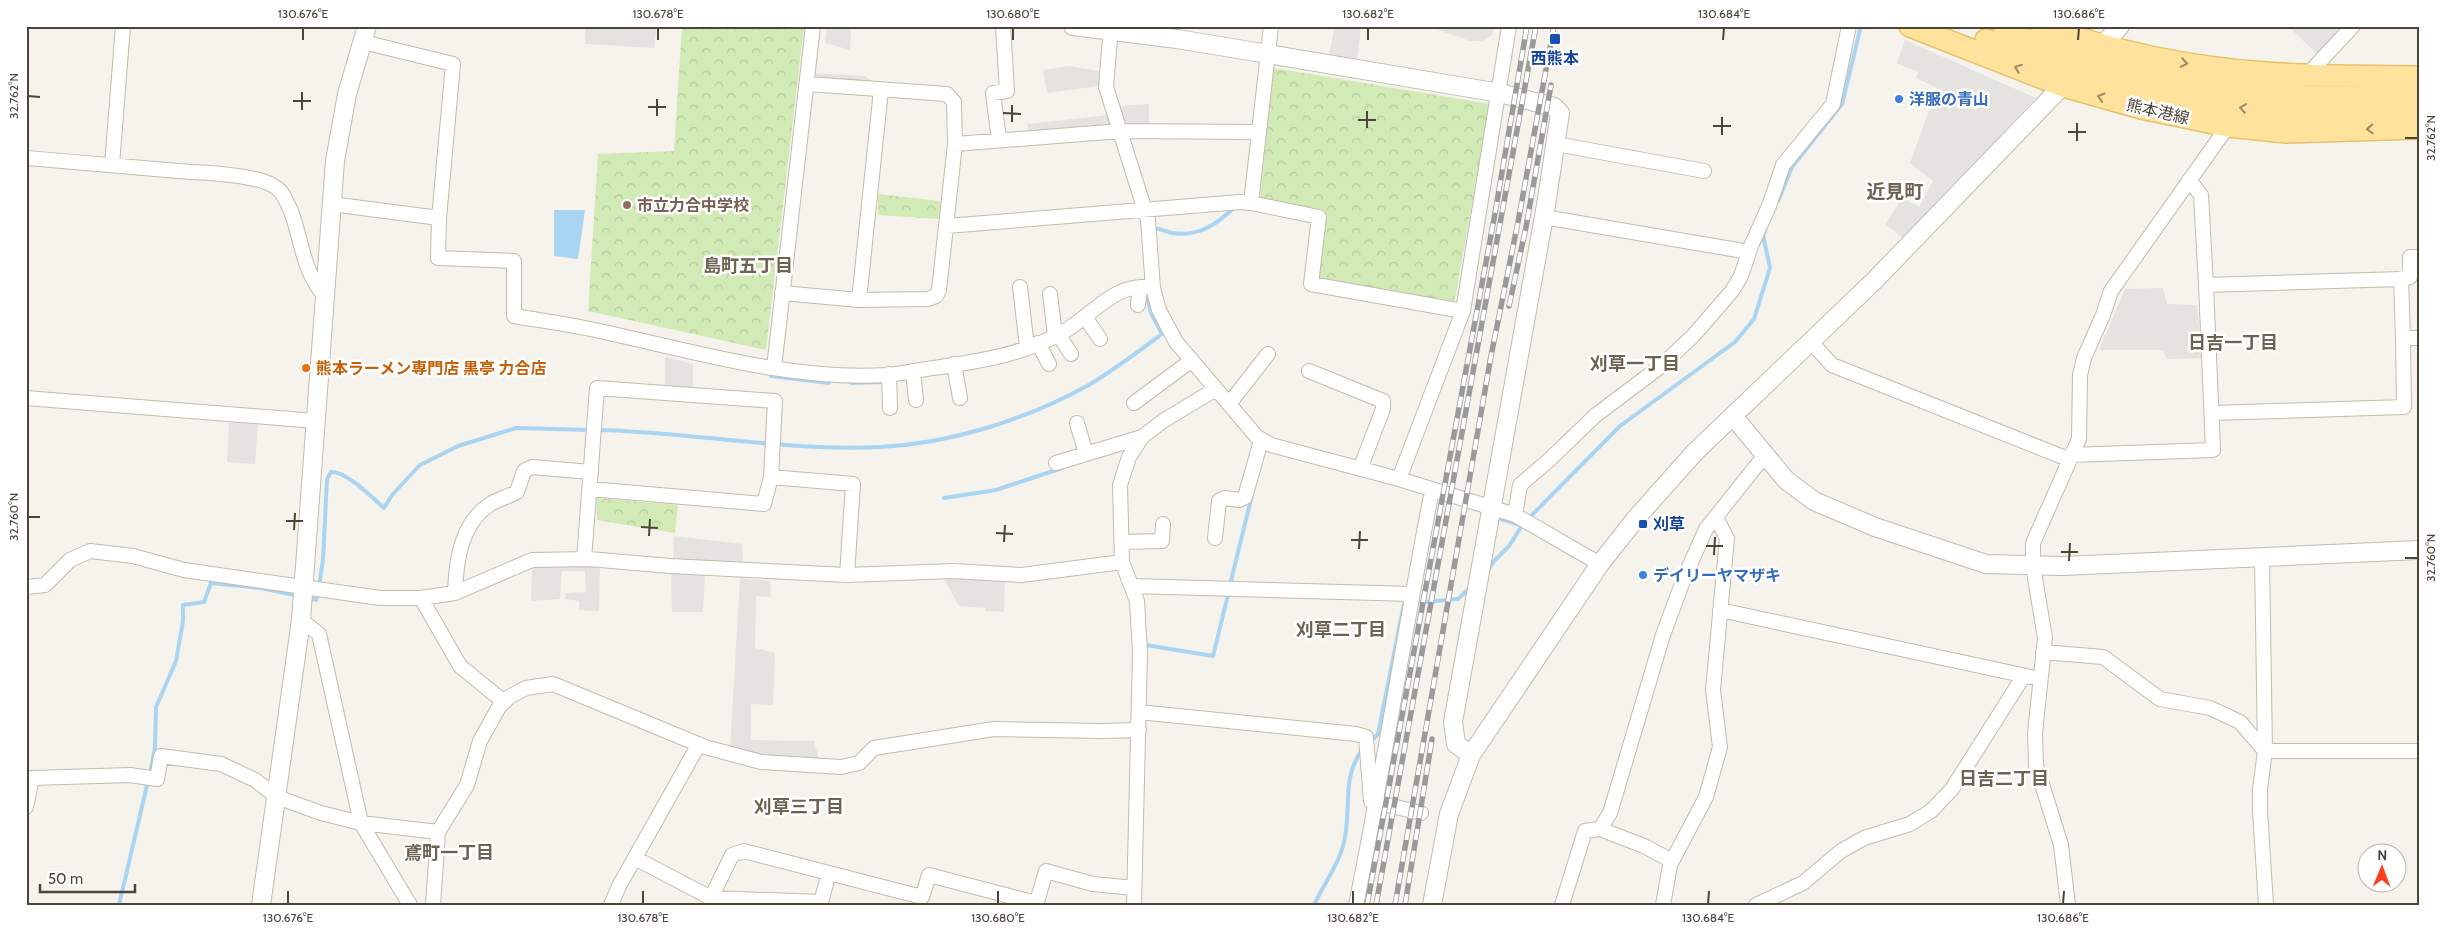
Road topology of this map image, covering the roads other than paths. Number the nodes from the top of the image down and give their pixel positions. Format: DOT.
graph roads {
  1 [pos="123,26"];
  2 [pos="813,26"];
  3 [pos="1004,26"];
  4 [pos="1073,26"];
  5 [pos="1271,26"];
  6 [pos="1509,26"];
  7 [pos="1849,26"];
  8 [pos="1910,26"];
  9 [pos="1949,26"];
  10 [pos="1983,26"];
  11 [pos="2042,26"];
  12 [pos="2120,26"];
  13 [pos="2353,26"];
  14 [pos="1110,28"];
  15 [pos="365,34"];
  16 [pos="1268,54"];
  17 [pos="2083,66"];
  18 [pos="2307,75"];
  19 [pos="2419,77"];
  20 [pos="808,84"];
  21 [pos="881,90"];
  22 [pos="1500,93"];
  23 [pos="2419,96"];
  24 [pos="2419,113"];
  25 [pos="2228,126"];
  26 [pos="2419,128"];
  27 [pos="1121,131"];
  28 [pos="1258,132"];
  29 [pos="999,140"];
  30 [pos="955,144"];
  31 [pos="1556,144"];
  32 [pos="26,158"];
  33 [pos="112,165"];
  34 [pos="1704,171"];
  35 [pos="2189,180"];
  36 [pos="1251,203"];
  37 [pos="331,204"];
  38 [pos="1145,208"];
  39 [pos="1544,217"];
  40 [pos="439,218"];
  41 [pos="947,226"];
  42 [pos="1749,252"];
  43 [pos="2419,257"];
  44 [pos="2398,279"];
  45 [pos="2206,285"];
  46 [pos="1020,287"];
  47 [pos="1147,287"];
  48 [pos="782,293"];
  49 [pos="1050,294"];
  50 [pos="325,296"];
  51 [pos="859,300"];
  52 [pos="1138,305"];
  53 [pos="1463,311"];
  54 [pos="1085,317"];
  55 [pos="1057,335"];
  56 [pos="2403,338"];
  57 [pos="2419,338"];
  58 [pos="1100,339"];
  59 [pos="1811,342"];
  60 [pos="1033,345"];
  61 [pos="1071,354"];
  62 [pos="1268,354"];
  63 [pos="1192,360"];
  64 [pos="954,364"];
  65 [pos="1049,364"];
  66 [pos="774,368"];
  67 [pos="913,371"];
  68 [pos="1309,371"];
  69 [pos="889,374"];
  70 [pos="1216,389"];
  71 [pos="26,398"];
  72 [pos="960,398"];
  73 [pos="916,400"];
  74 [pos="1134,403"];
  75 [pos="1229,404"];
  76 [pos="890,408"];
  77 [pos="2212,413"];
  78 [pos="1733,416"];
  79 [pos="316,420"];
  80 [pos="1077,423"];
  81 [pos="1142,437"];
  82 [pos="1261,441"];
  83 [pos="1086,454"];
  84 [pos="1765,455"];
  85 [pos="2069,457"];
  86 [pos="1056,463"];
  87 [pos="1360,469"];
  88 [pos="591,472"];
  89 [pos="771,477"];
  90 [pos="1400,479"];
  91 [pos="590,489"];
  92 [pos="1432,490"];
  93 [pos="1490,507"];
  94 [pos="1515,515"];
  95 [pos="1716,518"];
  96 [pos="1163,524"];
  97 [pos="1215,538"];
  98 [pos="1121,542"];
  99 [pos="2419,550"];
  100 [pos="2262,558"];
  101 [pos="584,559"];
  102 [pos="1122,562"];
  103 [pos="1600,564"];
  104 [pos="2033,566"];
  105 [pos="846,575"];
  106 [pos="1132,586"];
  107 [pos="304,587"];
  108 [pos="26,588"];
  109 [pos="455,592"];
  110 [pos="1412,594"];
  111 [pos="421,598"];
  112 [pos="1720,610"];
  113 [pos="301,620"];
  114 [pos="2042,652"];
  115 [pos="2023,677"];
  116 [pos="2039,677"];
  117 [pos="504,702"];
  118 [pos="1139,712"];
  119 [pos="1138,730"];
  120 [pos="699,744"];
  121 [pos="2419,751"];
  122 [pos="2265,752"];
  123 [pos="1471,755"];
  124 [pos="277,797"];
  125 [pos="1377,804"];
  126 [pos="26,807"];
  127 [pos="1421,813"];
  128 [pos="361,823"];
  129 [pos="1600,829"];
  130 [pos="438,832"];
  131 [pos="635,858"];
  132 [pos="1672,861"];
  133 [pos="829,873"];
  134 [pos="1134,888"];
  135 [pos="711,898"];
  136 [pos="921,901"];
  137 [pos="1036,904"];
  138 [pos="261,905"];
  139 [pos="410,905"];
  140 [pos="433,905"];
  141 [pos="611,905"];
  142 [pos="1134,905"];
  143 [pos="1356,905"];
  144 [pos="1432,905"];
  145 [pos="1562,905"];
  146 [pos="1663,905"];
  147 [pos="1756,905"];
  148 [pos="2068,905"];
  149 [pos="2266,905"];
  1 -- 33 [label="street"];
  2 -- 20 [label="street"];
  3 -- 29 [label="street"];
  4 -- 14 [label="street"];
  5 -- 16 [label="street"];
  6 -- 22 [label="street"];
  7 -- 42 [label="street"];
  17 -- 8 [label="main road, 熊本港線, one-way"];
  9 -- 17 [label="main road, 熊本港線"];
  10 -- 17 [label="main road, 熊本港線"];
  11 -- 17 [label="main road, 熊本港線"];
  12 -- 17 [label="street"];
  13 -- 18 [label="street"];
  14 -- 16 [label="street"];
  14 -- 27 [label="street"];
  15 -- 37 [label="street"];
  15 -- 40 [label="street"];
  16 -- 22 [label="street"];
  16 -- 28 [label="street"];
  17 -- 18 [label="main road, 熊本港線, one-way"];
  17 -- 23 [label="main road, 熊本港線"];
  24 -- 17 [label="main road, 熊本港線, one-way"];
  25 -- 17 [label="main road, 熊本港線, one-way"];
  17 -- 59 [label="street"];
  18 -- 19 [label="main road, 熊本港線"];
  20 -- 21 [label="street"];
  20 -- 48 [label="street"];
  21 -- 30 [label="street"];
  21 -- 51 [label="street"];
  22 -- 31 [label="street"];
  22 -- 53 [label="street"];
  26 -- 25 [label="main road, 熊本港線, one-way"];
  25 -- 35 [label="street"];
  27 -- 28 [label="street"];
  27 -- 29 [label="street"];
  27 -- 38 [label="street"];
  28 -- 36 [label="street"];
  29 -- 30 [label="street"];
  30 -- 41 [label="street"];
  31 -- 34 [label="street"];
  31 -- 39 [label="street"];
  32 -- 33 [label="street"];
  33 -- 50 [label="street"];
  35 -- 45 [label="street"];
  35 -- 85 [label="street"];
  36 -- 38 [label="street"];
  36 -- 53 [label="street"];
  37 -- 40 [label="street"];
  37 -- 50 [label="street"];
  38 -- 41 [label="street"];
  38 -- 47 [label="street"];
  39 -- 42 [label="street"];
  39 -- 93 [label="street"];
  40 -- 66 [label="street"];
  41 -- 51 [label="street"];
  42 -- 94 [label="street"];
  43 -- 44 [label="street"];
  44 -- 45 [label="street"];
  44 -- 56 [label="street"];
  45 -- 77 [label="street"];
  46 -- 60 [label="street"];
  47 -- 52 [label="street"];
  47 -- 54 [label="street"];
  47 -- 63 [label="street"];
  48 -- 51 [label="street"];
  48 -- 66 [label="street"];
  49 -- 55 [label="street"];
  50 -- 79 [label="street"];
  53 -- 90 [label="street"];
  54 -- 55 [label="street"];
  54 -- 58 [label="street"];
  55 -- 60 [label="street"];
  55 -- 61 [label="street"];
  56 -- 57 [label="street"];
  56 -- 77 [label="street"];
  59 -- 78 [label="street"];
  59 -- 85 [label="street"];
  60 -- 64 [label="street"];
  60 -- 65 [label="street"];
  62 -- 75 [label="street"];
  63 -- 70 [label="street"];
  63 -- 74 [label="street"];
  64 -- 67 [label="street"];
  64 -- 72 [label="street"];
  66 -- 69 [label="street"];
  67 -- 69 [label="street"];
  67 -- 73 [label="street"];
  68 -- 87 [label="street"];
  69 -- 76 [label="street"];
  70 -- 75 [label="street"];
  70 -- 81 [label="street"];
  71 -- 79 [label="street"];
  75 -- 82 [label="street"];
  77 -- 85 [label="street"];
  78 -- 84 [label="street"];
  78 -- 103 [label="street"];
  79 -- 107 [label="street"];
  80 -- 83 [label="street"];
  81 -- 83 [label="street"];
  81 -- 98 [label="street"];
  82 -- 87 [label="street"];
  82 -- 97 [label="street"];
  83 -- 86 [label="street"];
  84 -- 95 [label="street"];
  84 -- 104 [label="street"];
  85 -- 104 [label="street"];
  87 -- 90 [label="street"];
  88 -- 89 [label="street"];
  88 -- 91 [label="street"];
  88 -- 109 [label="street"];
  89 -- 91 [label="street"];
  89 -- 105 [label="street"];
  90 -- 92 [label="street"];
  91 -- 101 [label="street"];
  92 -- 93 [label="street"];
  92 -- 110 [label="street"];
  93 -- 94 [label="street"];
  93 -- 123 [label="street"];
  94 -- 103 [label="street"];
  95 -- 112 [label="street"];
  95 -- 129 [label="street"];
  96 -- 98 [label="street"];
  98 -- 102 [label="street"];
  99 -- 100 [label="street"];
  100 -- 104 [label="street"];
  100 -- 122 [label="street"];
  101 -- 105 [label="street"];
  101 -- 109 [label="street"];
  102 -- 105 [label="street"];
  102 -- 106 [label="street"];
  103 -- 123 [label="street"];
  104 -- 114 [label="street"];
  106 -- 110 [label="street"];
  106 -- 118 [label="street"];
  107 -- 108 [label="street"];
  107 -- 111 [label="street"];
  107 -- 113 [label="street"];
  109 -- 111 [label="street"];
  110 -- 125 [label="street"];
  111 -- 117 [label="street"];
  112 -- 115 [label="street"];
  112 -- 132 [label="street"];
  113 -- 124 [label="street"];
  113 -- 128 [label="street"];
  114 -- 116 [label="street"];
  114 -- 122 [label="street"];
  115 -- 116 [label="street"];
  115 -- 147 [label="street"];
  116 -- 148 [label="street"];
  117 -- 120 [label="street"];
  117 -- 130 [label="street"];
  118 -- 119 [label="street"];
  118 -- 125 [label="street"];
  119 -- 120 [label="street"];
  119 -- 134 [label="street"];
  120 -- 131 [label="street"];
  121 -- 122 [label="street"];
  122 -- 149 [label="street"];
  123 -- 144 [label="street"];
  124 -- 126 [label="street"];
  124 -- 128 [label="street"];
  124 -- 138 [label="street"];
  125 -- 127 [label="street"];
  125 -- 143 [label="street"];
  128 -- 130 [label="street"];
  128 -- 139 [label="street"];
  129 -- 132 [label="street"];
  129 -- 145 [label="street"];
  130 -- 140 [label="street"];
  131 -- 135 [label="street"];
  131 -- 141 [label="street"];
  132 -- 146 [label="street"];
  133 -- 135 [label="street"];
  133 -- 135 [label="street"];
  133 -- 136 [label="street"];
  134 -- 137 [label="street"];
  134 -- 142 [label="street"];
  136 -- 137 [label="street"];
}
